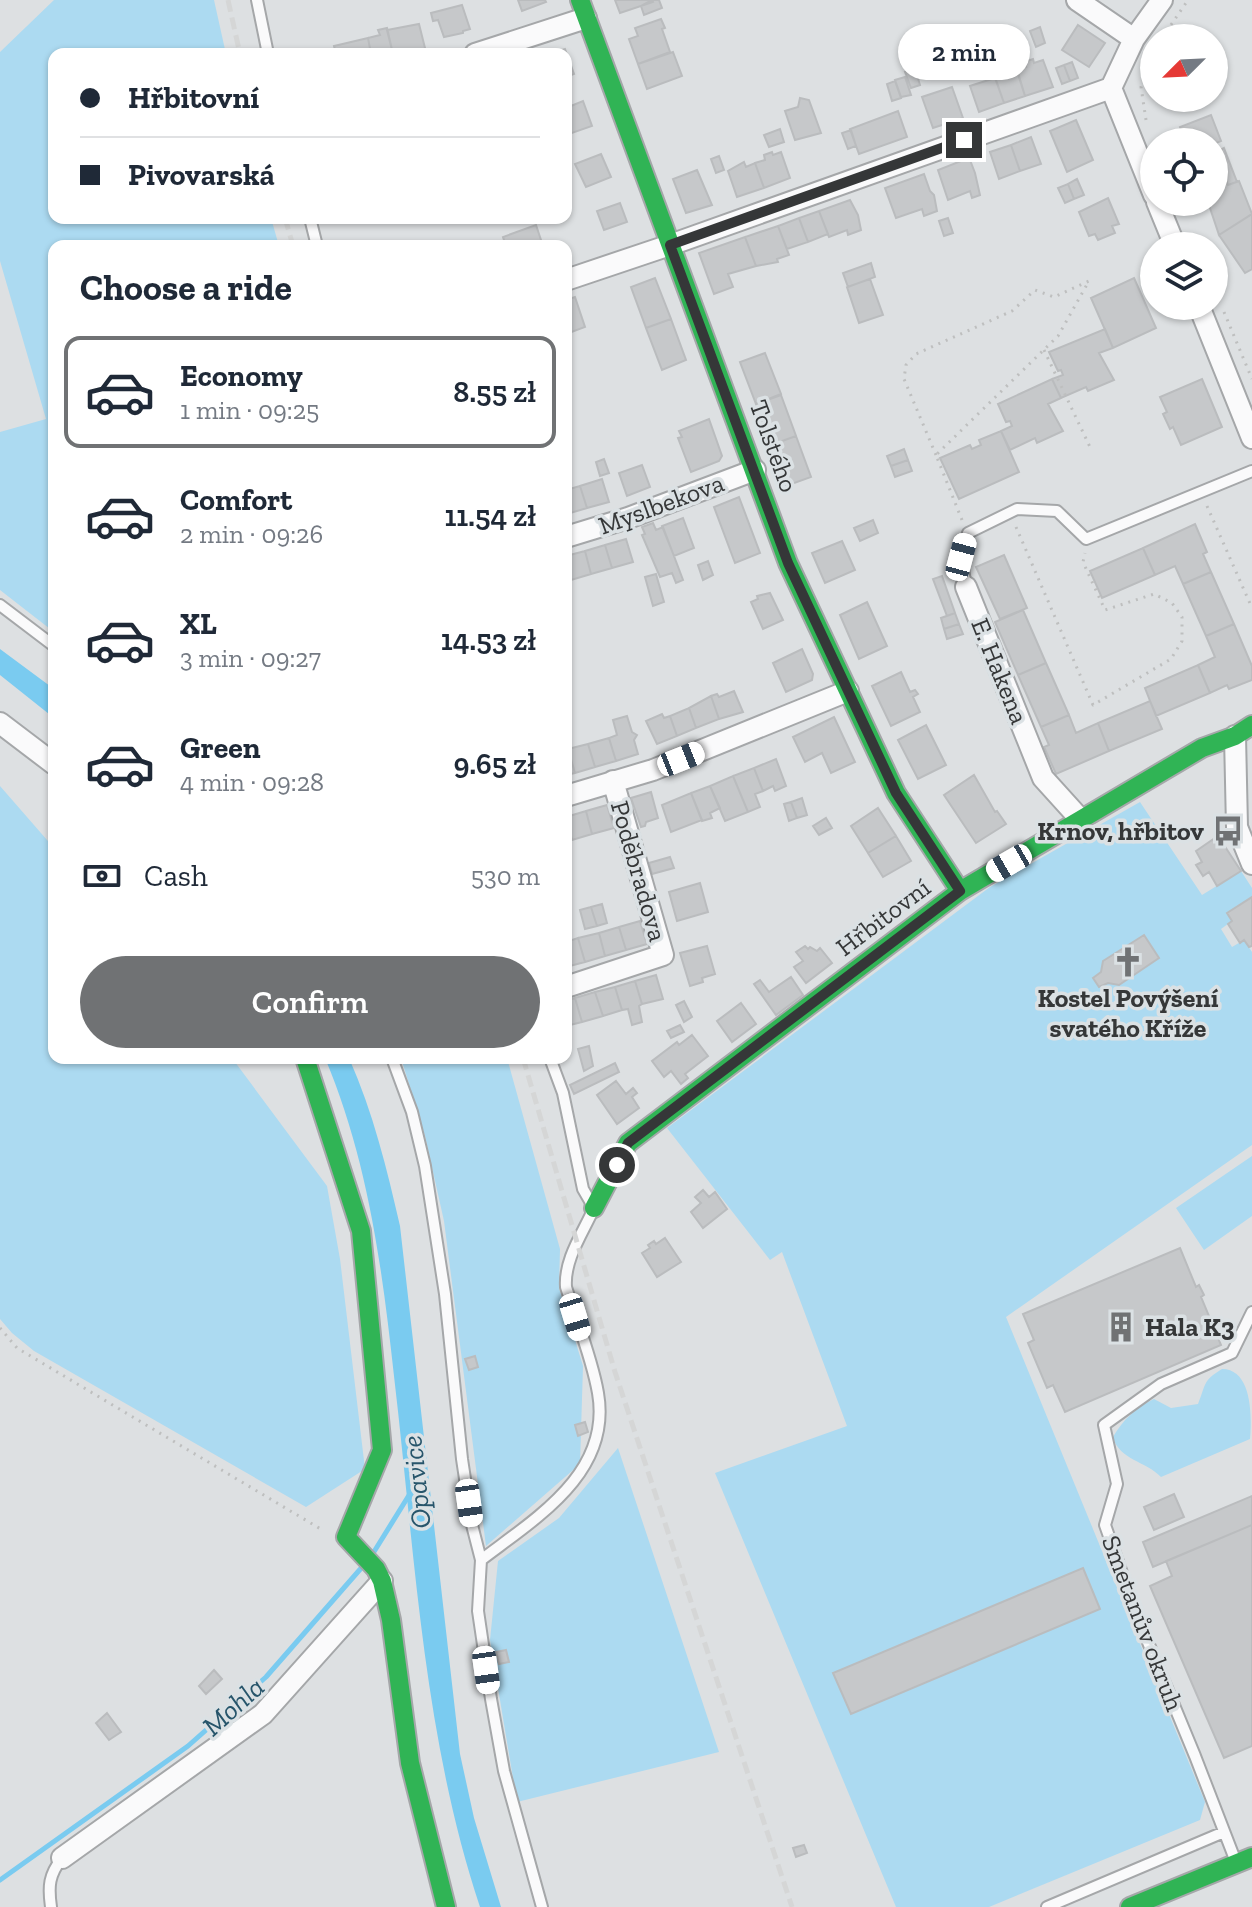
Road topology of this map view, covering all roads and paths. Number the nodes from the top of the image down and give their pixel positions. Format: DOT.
graph roads {
  1 [pos="257,0"];
  2 [pos="1077,0"];
  3 [pos="1162,0"];
  4 [pos="1188,0"];
  5 [pos="583,9"];
  6 [pos="1172,24"];
  7 [pos="1134,39"];
  8 [pos="267,48"];
  9 [pos="489,48"];
  10 [pos="1111,88"];
  11 [pos="1140,160"];
  12 [pos="670,245"];
  13 [pos="572,278"];
  14 [pos="1205,320"];
  15 [pos="1227,320"];
  16 [pos="1044,350"];
  17 [pos="1252,379"];
  18 [pos="1252,438"];
  19 [pos="1090,447"];
  20 [pos="936,455"];
  21 [pos="755,470"];
  22 [pos="1252,471"];
  23 [pos="1201,492"];
  24 [pos="1010,512"];
  25 [pos="968,533"];
  26 [pos="572,535"];
  27 [pos="1086,539"];
  28 [pos="966,587"];
  29 [pos="0,605"];
  30 [pos="1252,608"];
  31 [pos="48,641"];
  32 [pos="848,691"];
  33 [pos="0,723"];
  34 [pos="1244,730"];
  35 [pos="48,759"];
  36 [pos="613,781"];
  37 [pos="572,794"];
  38 [pos="1081,820"];
  39 [pos="1252,864"];
  40 [pos="960,891"];
  41 [pos="572,985"];
  42 [pos="307,1064"];
  43 [pos="394,1064"];
  44 [pos="552,1064"];
  45 [pos="594,1208"];
  46 [pos="1252,1312"];
  47 [pos="0,1328"];
  48 [pos="350,1542"];
  49 [pos="481,1560"];
  50 [pos="379,1575"];
  51 [pos="1224,1832"];
  52 [pos="62,1858"];
  53 [pos="1244,1860"];
  54 [pos="51,1907"];
  55 [pos="446,1907"];
  56 [pos="542,1907"];
  57 [pos="1047,1907"];
  58 [pos="1130,1907"];
  1 -- 8 [label="lane"];
  2 -- 7 [label="street"];
  3 -- 7 [label="street"];
  4 -- 6 [label="path"];
  5 -- 9 [label="street"];
  5 -- 12 [label="street, Tolstého"];
  7 -- 10 [label="street"];
  10 -- 11 [label="street"];
  10 -- 12 [label="street"];
  12 -- 13 [label="street"];
  12 -- 21 [label="street, Tolstého"];
  14 -- 18 [label="street"];
  15 -- 17 [label="path"];
  16 -- 19 [label="path"];
  16 -- 20 [label="path"];
  16 -- 20 [label="path"];
  20 -- 25 [label="path"];
  21 -- 26 [label="street, Myslbekova"];
  21 -- 32 [label="street, Tolstého"];
  22 -- 23 [label="lane"];
  23 -- 27 [label="lane"];
  23 -- 30 [label="path"];
  24 -- 25 [label="lane"];
  24 -- 27 [label="lane"];
  24 -- 27 [label="path"];
  25 -- 28 [label="lane, E. Hakena"];
  28 -- 38 [label="street, E. Hakena"];
  29 -- 31 [label="lane"];
  32 -- 36 [label="street"];
  32 -- 40 [label="street, Tolstého"];
  33 -- 35 [label="street"];
  34 -- 38 [label="street, Hřbitovní"];
  34 -- 39 [label="street"];
  36 -- 37 [label="street"];
  36 -- 41 [label="street, Poděbradova"];
  38 -- 40 [label="street, Hřbitovní"];
  40 -- 45 [label="street, Hřbitovní"];
  42 -- 48 [label="street"];
  43 -- 49 [label="lane"];
  44 -- 45 [label="lane"];
  45 -- 49 [label="lane"];
  46 -- 51 [label="lane, Smetanův okruh"];
  47 -- 48 [label="path"];
  48 -- 50 [label="street"];
  49 -- 56 [label="lane"];
  50 -- 52 [label="street"];
  50 -- 55 [label="street"];
  51 -- 53 [label="lane, Smetanův okruh"];
  51 -- 57 [label="lane"];
  52 -- 54 [label="lane"];
  53 -- 58 [label="street"];
}
